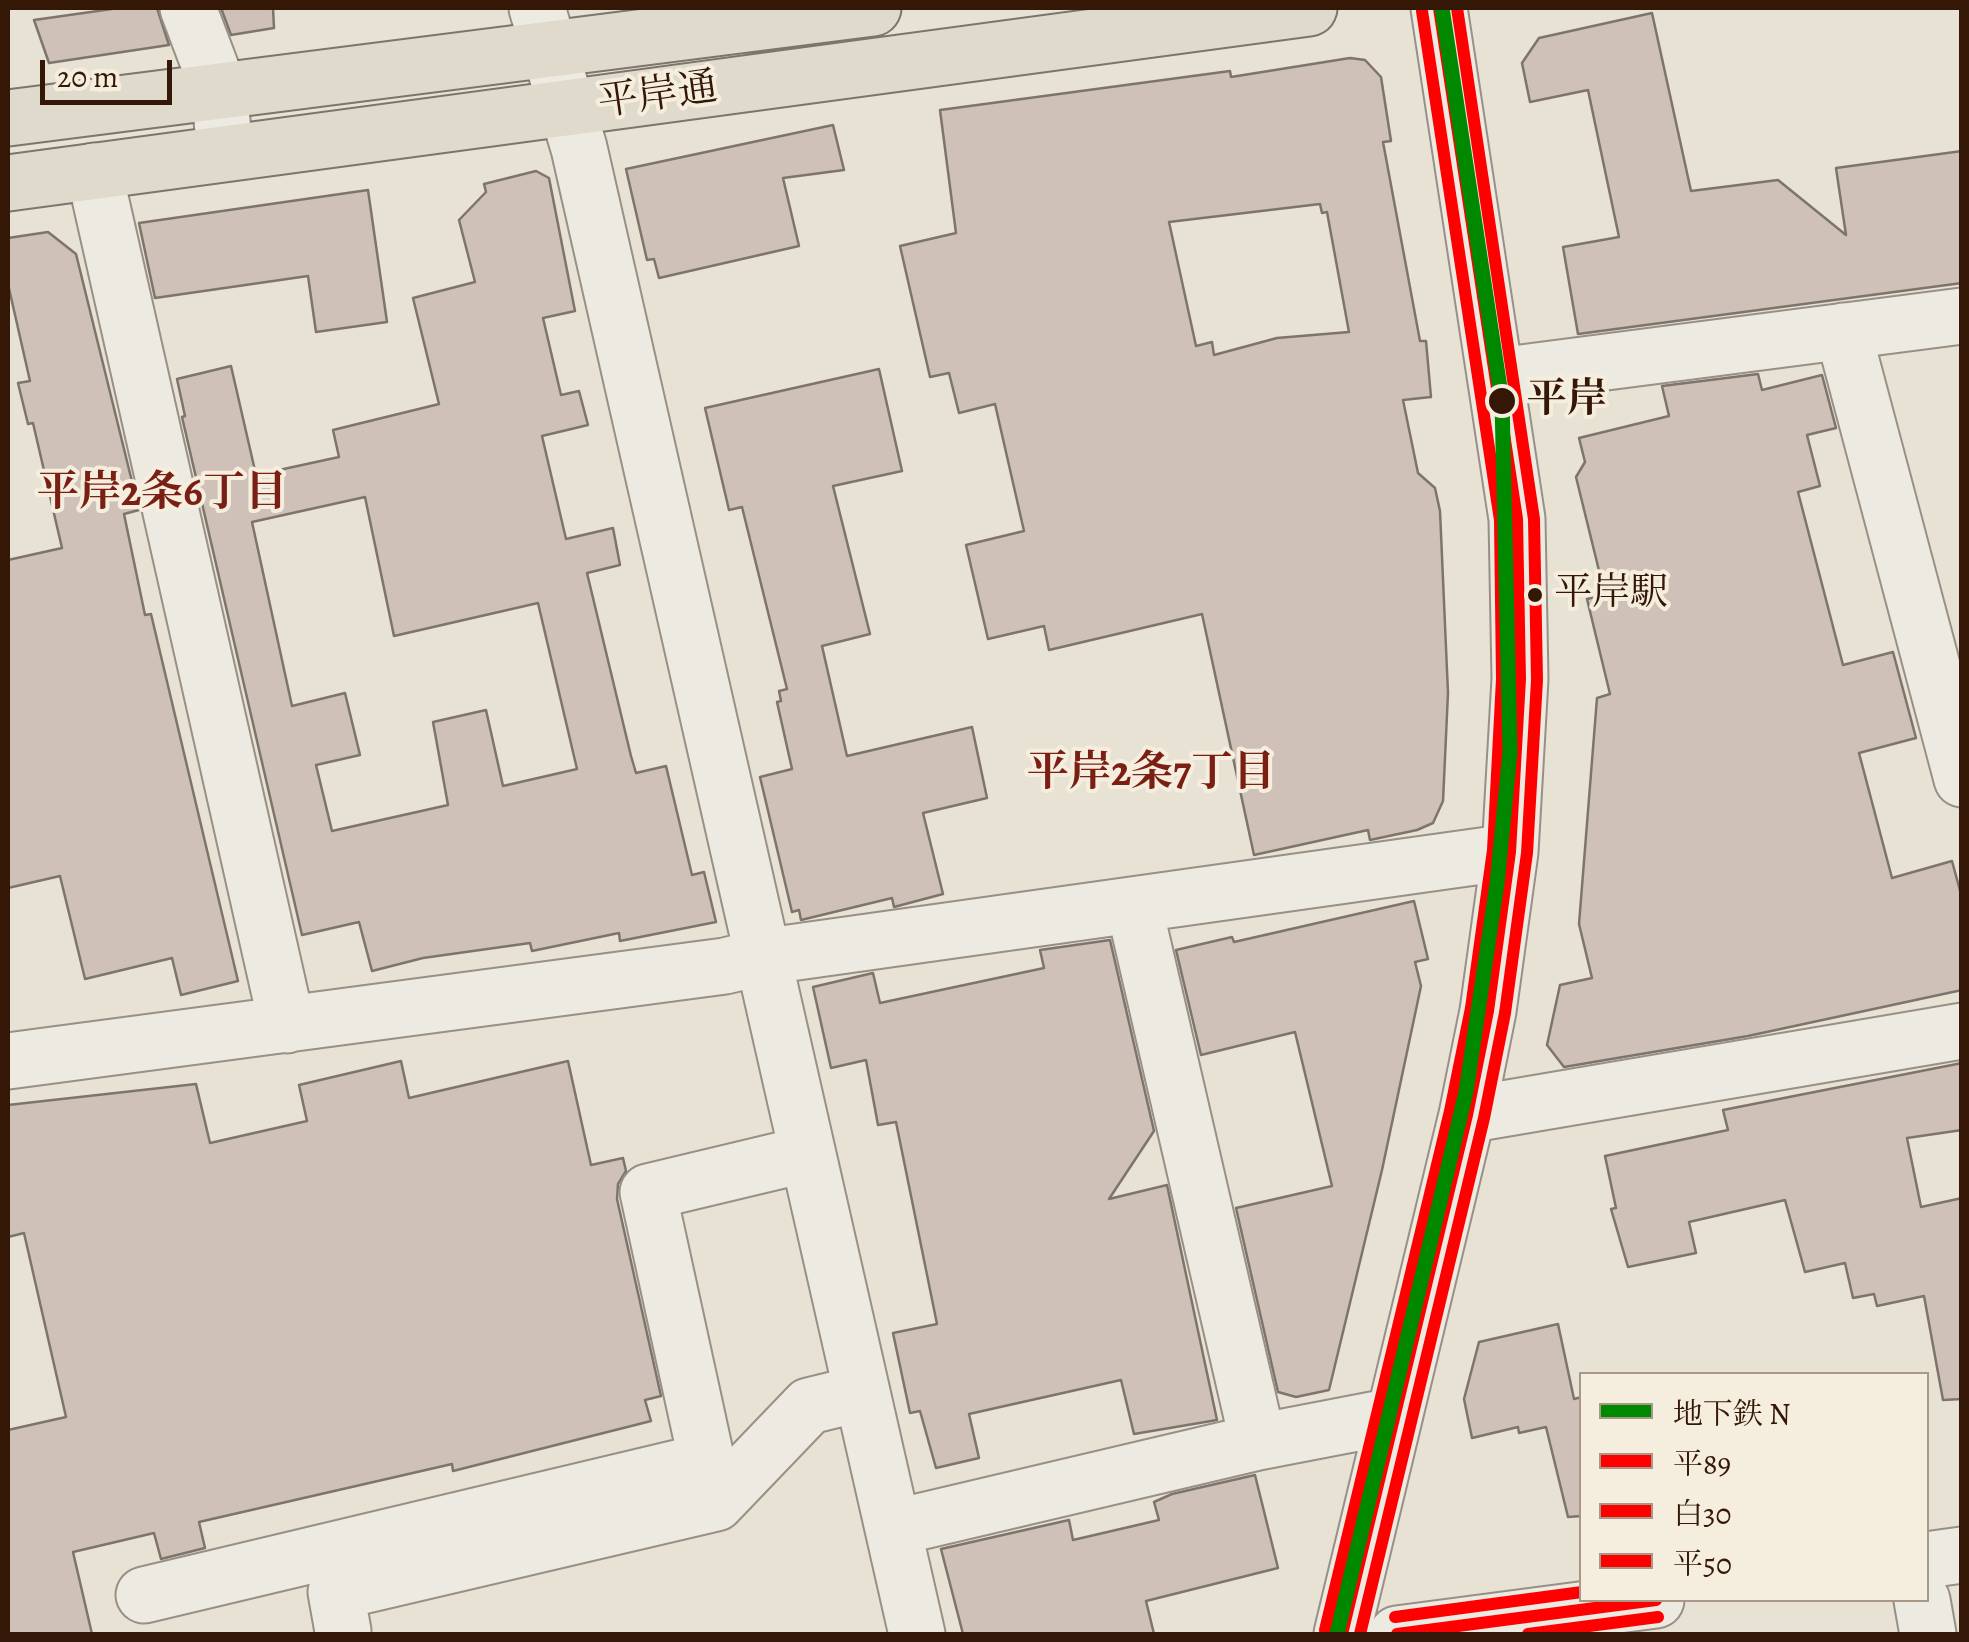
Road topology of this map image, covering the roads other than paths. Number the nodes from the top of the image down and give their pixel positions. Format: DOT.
graph roads {
  1 [pos="188,8"];
  2 [pos="873,8"];
  3 [pos="1309,8"];
  4 [pos="1439,8"];
  5 [pos="542,27"];
  6 [pos="218,90"];
  7 [pos="568,108"];
  8 [pos="8,118"];
  9 [pos="226,151"];
  10 [pos="94,171"];
  11 [pos="8,183"];
  12 [pos="1962,316"];
  13 [pos="1844,332"];
  14 [pos="1498,376"];
  15 [pos="1962,779"];
  16 [pos="1510,852"];
  17 [pos="1134,906"];
  18 [pos="761,956"];
  19 [pos="287,1025"];
  20 [pos="1962,1031"];
  21 [pos="8,1061"];
  22 [pos="1467,1115"];
  23 [pos="807,1154"];
  24 [pos="862,1393"];
  25 [pos="1393,1416"];
  26 [pos="1258,1442"];
  27 [pos="712,1482"];
  28 [pos="893,1528"];
  29 [pos="1962,1555"];
  30 [pos="1929,1560"];
  31 [pos="144,1595"];
  32 [pos="1641,1602"];
  33 [pos="1674,1602"];
  34 [pos="1922,1602"];
  35 [pos="344,1631"];
  36 [pos="917,1634"];
  37 [pos="1342,1634"];
  38 [pos="1398,1634"];
  39 [pos="1673,1634"];
  40 [pos="1928,1634"];
  1 -- 6 [label="street"];
  2 -- 5 [label="highway, 平岸通"];
  3 -- 7 [label="highway, 平岸通"];
  4 -- 14 [label="street"];
  5 -- 6 [label="highway, 平岸通"];
  5 -- 7 [label="street"];
  6 -- 8 [label="highway, 平岸通"];
  6 -- 9 [label="street"];
  7 -- 9 [label="highway, 平岸通"];
  7 -- 18 [label="street"];
  9 -- 10 [label="highway, 平岸通"];
  10 -- 11 [label="highway, 平岸通"];
  10 -- 19 [label="street"];
  12 -- 13 [label="street"];
  13 -- 14 [label="street"];
  13 -- 15 [label="street"];
  14 -- 16 [label="street"];
  16 -- 17 [label="street"];
  16 -- 22 [label="street"];
  17 -- 18 [label="street"];
  17 -- 26 [label="street"];
  18 -- 19 [label="street"];
  18 -- 23 [label="street"];
  19 -- 21 [label="street"];
  20 -- 22 [label="street"];
  22 -- 25 [label="street"];
  23 -- 24 [label="street"];
  23 -- 27 [label="street"];
  24 -- 27 [label="street"];
  24 -- 28 [label="street"];
  25 -- 26 [label="street"];
  25 -- 37 [label="street"];
  26 -- 28 [label="street"];
  27 -- 31 [label="street"];
  27 -- 35 [label="street"];
  28 -- 36 [label="street"];
  29 -- 30 [label="street"];
  32 -- 38 [label="street"];
  33 -- 39 [label="street"];
  34 -- 40 [label="street"];
}
